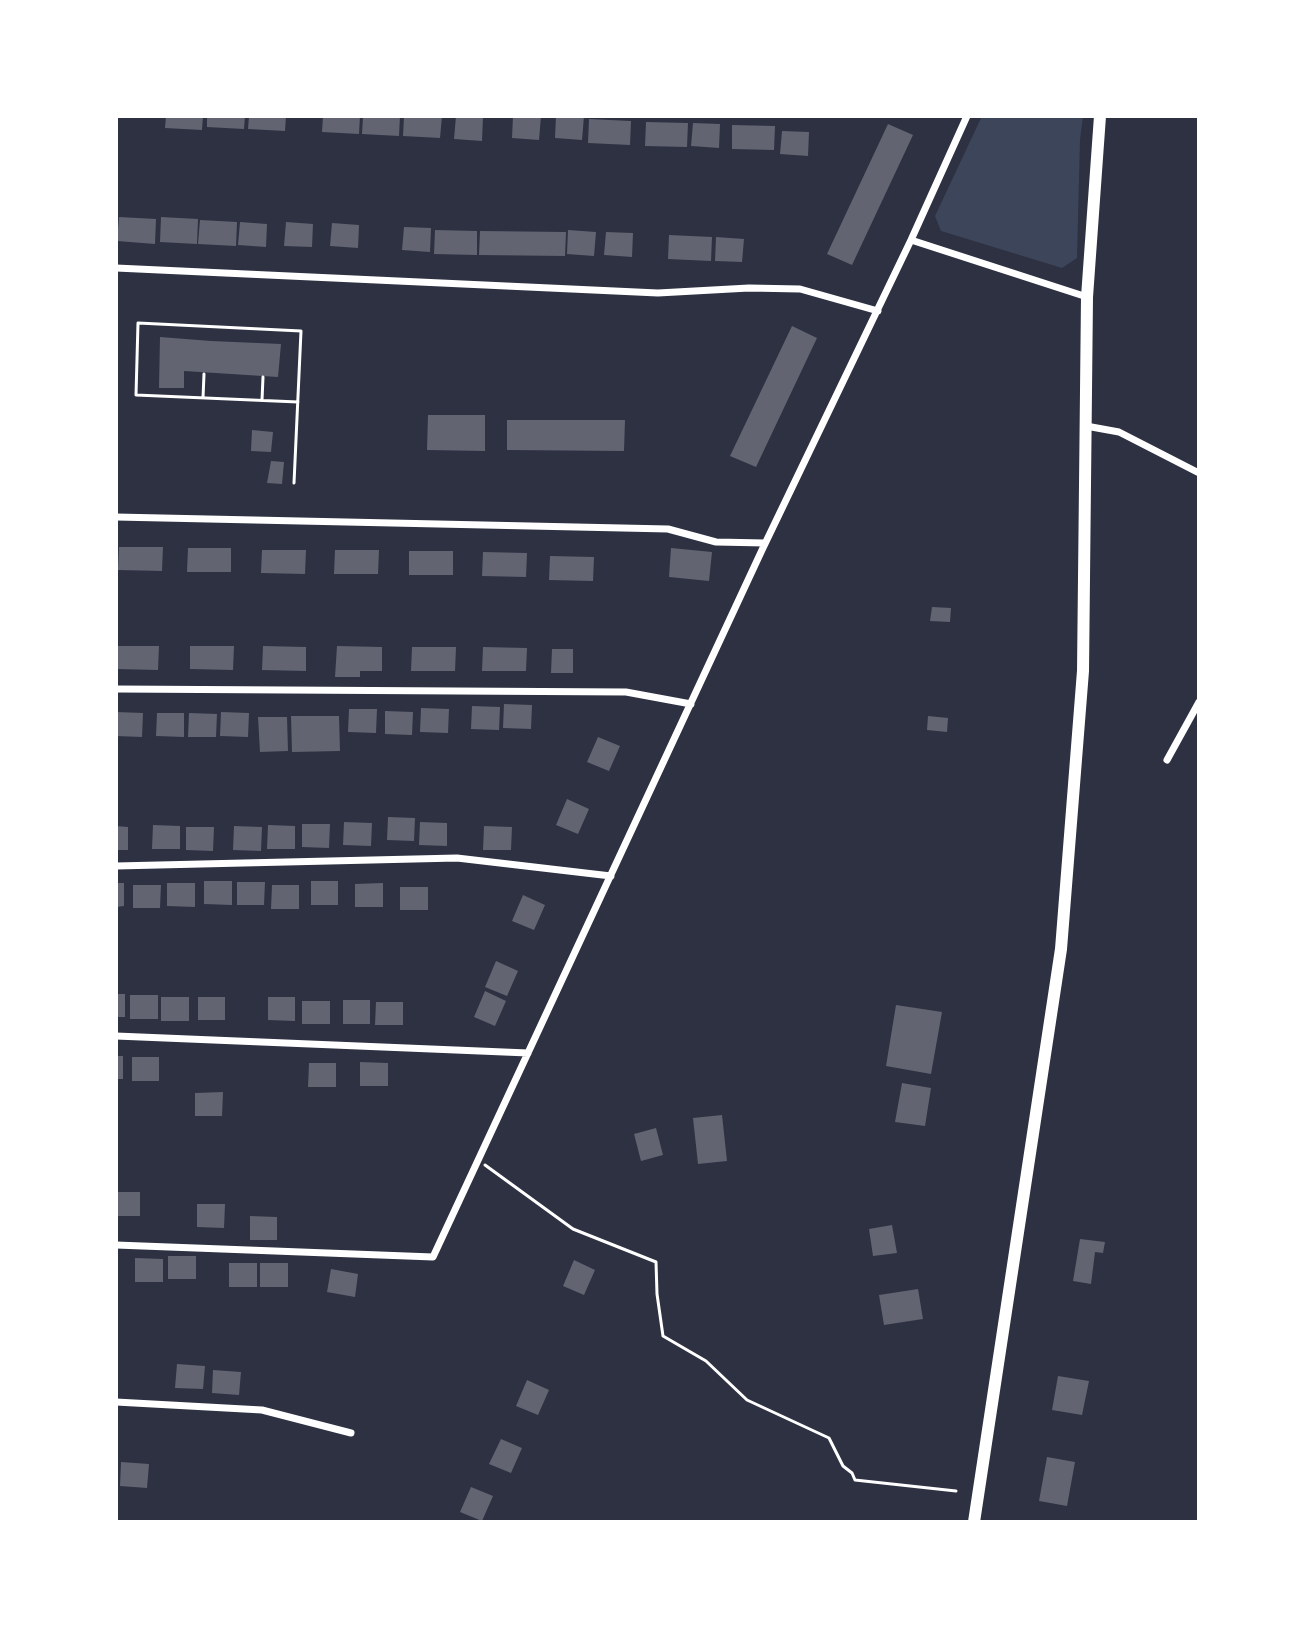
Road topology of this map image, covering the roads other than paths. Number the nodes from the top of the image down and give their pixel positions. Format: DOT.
graph roads {
  1 [pos="967,116"];
  2 [pos="1100,116"];
  3 [pos="911,240"];
  4 [pos="116,268"];
  5 [pos="1087,297"];
  6 [pos="878,311"];
  7 [pos="1086,426"];
  8 [pos="1199,473"];
  9 [pos="116,517"];
  10 [pos="765,543"];
  11 [pos="116,689"];
  12 [pos="1199,702"];
  13 [pos="691,704"];
  14 [pos="1167,760"];
  15 [pos="116,866"];
  16 [pos="611,876"];
  17 [pos="116,1036"];
  18 [pos="528,1053"];
  19 [pos="116,1245"];
  20 [pos="116,1402"];
  21 [pos="351,1433"];
  22 [pos="974,1522"];
  1 -- 3 [label="street"];
  2 -- 5 [label="main road"];
  3 -- 5 [label="street"];
  3 -- 6 [label="street"];
  4 -- 6 [label="street"];
  5 -- 7 [label="main road"];
  6 -- 10 [label="street"];
  7 -- 8 [label="street"];
  7 -- 22 [label="main road"];
  9 -- 10 [label="street"];
  10 -- 13 [label="street"];
  11 -- 13 [label="street"];
  12 -- 14 [label="street"];
  13 -- 16 [label="street"];
  15 -- 16 [label="street"];
  16 -- 18 [label="street"];
  17 -- 18 [label="street"];
  18 -- 19 [label="street"];
  20 -- 21 [label="street"];
}
